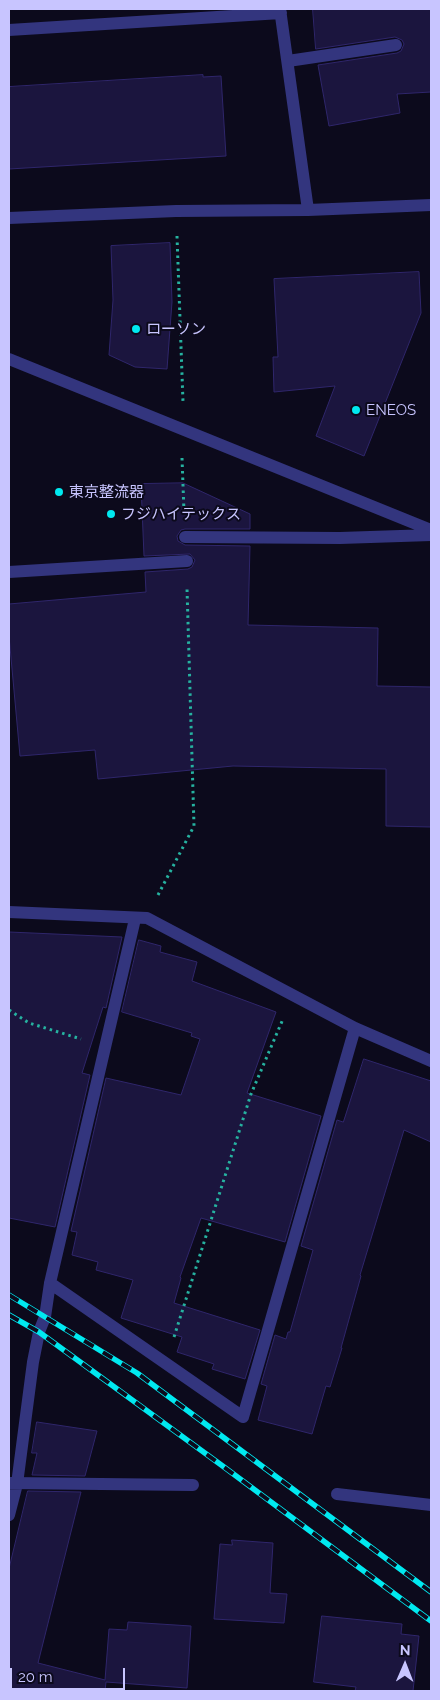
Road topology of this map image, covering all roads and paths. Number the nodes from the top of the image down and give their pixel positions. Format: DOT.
graph roads {
  1 [pos="281,11"];
  2 [pos="9,30"];
  3 [pos="396,45"];
  4 [pos="288,61"];
  5 [pos="431,205"];
  6 [pos="308,210"];
  7 [pos="9,218"];
  8 [pos="9,359"];
  9 [pos="431,530"];
  10 [pos="431,535"];
  11 [pos="185,537"];
  12 [pos="187,561"];
  13 [pos="9,572"];
  14 [pos="9,912"];
  15 [pos="135,919"];
  16 [pos="293,995"];
  17 [pos="9,1010"];
  18 [pos="355,1028"];
  19 [pos="106,1047"];
  20 [pos="431,1061"];
  21 [pos="50,1283"];
  22 [pos="166,1363"];
  23 [pos="13,1483"];
  24 [pos="193,1485"];
  25 [pos="337,1494"];
  26 [pos="431,1505"];
  27 [pos="9,1515"];
  1 -- 2 [label="street"];
  1 -- 4 [label="street"];
  3 -- 4 [label="street"];
  4 -- 6 [label="street"];
  5 -- 6 [label="street"];
  6 -- 7 [label="street"];
  8 -- 9 [label="street"];
  10 -- 11 [label="street"];
  12 -- 13 [label="street"];
  14 -- 15 [label="street"];
  15 -- 16 [label="street"];
  15 -- 19 [label="street"];
  16 -- 18 [label="street"];
  16 -- 22 [label="path"];
  17 -- 19 [label="path"];
  18 -- 20 [label="street"];
  18 -- 22 [label="street"];
  19 -- 21 [label="street"];
  21 -- 22 [label="street"];
  21 -- 23 [label="street"];
  23 -- 24 [label="street"];
  23 -- 27 [label="street"];
  25 -- 26 [label="street"];
}
